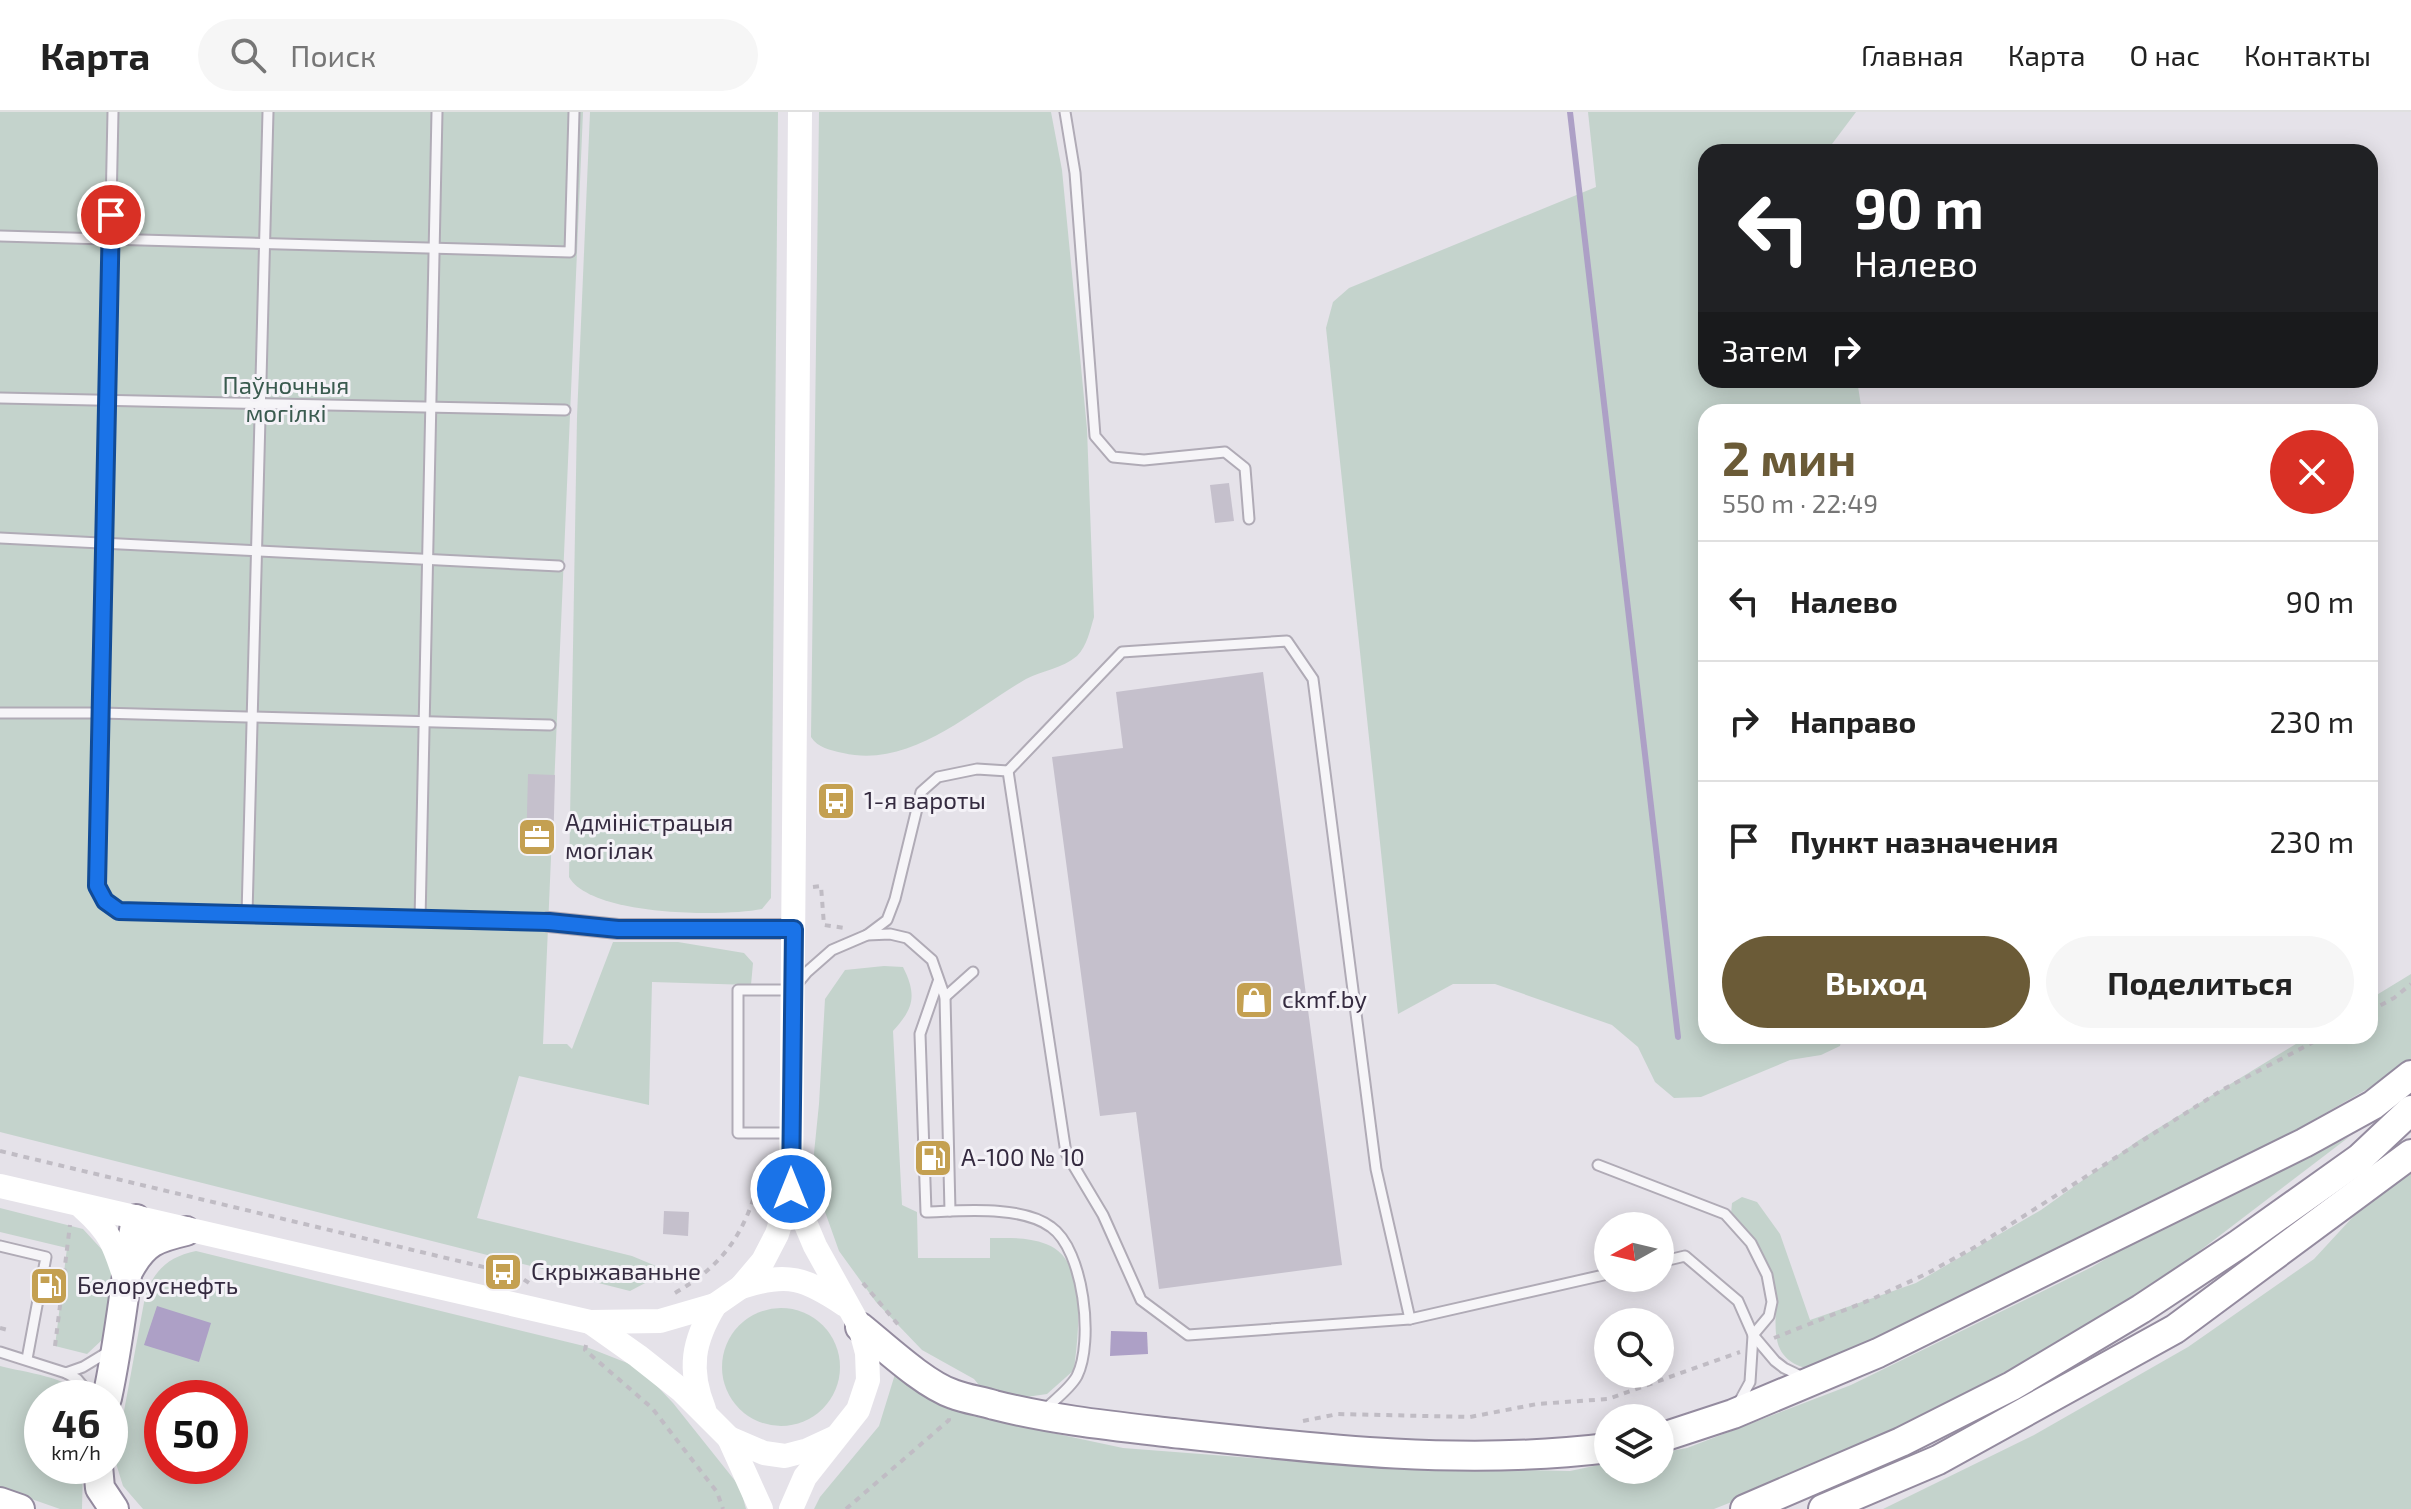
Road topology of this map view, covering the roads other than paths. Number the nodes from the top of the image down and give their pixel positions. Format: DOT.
graph roads {
  1 [pos="113,112"];
  2 [pos="268,112"];
  3 [pos="437,112"];
  4 [pos="574,112"];
  5 [pos="800,112"];
  6 [pos="1065,112"];
  7 [pos="0,236"];
  8 [pos="110,241"];
  9 [pos="265,242"];
  10 [pos="434,246"];
  11 [pos="0,398"];
  12 [pos="107,401"];
  13 [pos="260,405"];
  14 [pos="431,407"];
  15 [pos="565,410"];
  16 [pos="1249,519"];
  17 [pos="0,538"];
  18 [pos="104,541"];
  19 [pos="257,552"];
  20 [pos="428,561"];
  21 [pos="559,566"];
  22 [pos="0,713"];
  23 [pos="101,713"];
  24 [pos="252,716"];
  25 [pos="424,720"];
  26 [pos="550,725"];
  27 [pos="1008,771"];
  28 [pos="247,915"];
  29 [pos="420,921"];
  30 [pos="549,922"];
  31 [pos="794,929"];
  32 [pos="867,935"];
  33 [pos="973,972"];
  34 [pos="938,982"];
  35 [pos="792,990"];
  36 [pos="945,997"];
  37 [pos="2411,1075"];
  38 [pos="2411,1110"];
  39 [pos="791,1133"];
  40 [pos="2411,1154"];
  41 [pos="1598,1165"];
  42 [pos="0,1186"];
  43 [pos="791,1189"];
  44 [pos="950,1211"];
  45 [pos="76,1212"];
  46 [pos="136,1219"];
  47 [pos="186,1231"];
  48 [pos="0,1246"];
  49 [pos="1674,1259"];
  50 [pos="1594,1277"];
  51 [pos="125,1278"];
  52 [pos="741,1287"];
  53 [pos="715,1305"];
  54 [pos="853,1317"];
  55 [pos="1410,1319"];
  56 [pos="590,1322"];
  57 [pos="1753,1335"];
  58 [pos="1757,1346"];
  59 [pos="118,1347"];
  60 [pos="0,1352"];
  61 [pos="27,1359"];
  62 [pos="66,1373"];
  63 [pos="78,1380"];
  64 [pos="111,1380"];
  65 [pos="1812,1382"];
  66 [pos="1733,1414"];
  67 [pos="1037,1416"];
  68 [pos="708,1418"];
  69 [pos="1674,1433"];
  70 [pos="836,1437"];
  71 [pos="729,1438"];
  72 [pos="1594,1450"];
  73 [pos="1938,1460"];
  74 [pos="100,1484"];
  75 [pos="0,1502"];
  76 [pos="20,1509"];
  77 [pos="114,1509"];
  78 [pos="761,1509"];
  79 [pos="791,1509"];
  80 [pos="1745,1509"];
  81 [pos="1823,1509"];
  82 [pos="1860,1509"];
  1 -- 8 [label="lane"];
  2 -- 9 [label="lane"];
  3 -- 10 [label="lane"];
  4 -- 10 [label="lane"];
  5 -- 31 [label="main road"];
  6 -- 16 [label="lane"];
  7 -- 8 [label="lane"];
  8 -- 9 [label="lane"];
  8 -- 12 [label="lane"];
  9 -- 10 [label="lane"];
  9 -- 13 [label="lane"];
  10 -- 14 [label="lane"];
  11 -- 12 [label="lane"];
  12 -- 13 [label="lane"];
  12 -- 18 [label="lane"];
  13 -- 14 [label="lane"];
  13 -- 19 [label="lane"];
  14 -- 15 [label="lane"];
  14 -- 20 [label="lane"];
  17 -- 18 [label="lane"];
  18 -- 19 [label="lane"];
  18 -- 23 [label="lane"];
  19 -- 20 [label="lane"];
  19 -- 24 [label="lane"];
  20 -- 21 [label="lane"];
  20 -- 25 [label="lane"];
  22 -- 23 [label="lane"];
  23 -- 24 [label="lane"];
  23 -- 28 [label="lane"];
  24 -- 25 [label="lane"];
  24 -- 28 [label="lane"];
  25 -- 26 [label="lane"];
  25 -- 29 [label="lane"];
  27 -- 32 [label="lane"];
  27 -- 55 [label="lane"];
  27 -- 55 [label="lane"];
  28 -- 29 [label="lane"];
  29 -- 30 [label="lane"];
  30 -- 31 [label="street"];
  31 -- 35 [label="main road"];
  32 -- 34 [label="lane"];
  32 -- 35 [label="lane"];
  33 -- 36 [label="lane"];
  34 -- 36 [label="lane"];
  34 -- 44 [label="lane"];
  35 -- 39 [label="main road"];
  35 -- 39 [label="lane"];
  36 -- 44 [label="lane"];
  37 -- 65 [label="highway"];
  38 -- 80 [label="highway"];
  39 -- 43 [label="main road"];
  40 -- 73 [label="highway"];
  41 -- 57 [label="lane"];
  42 -- 45 [label="main road"];
  43 -- 52 [label="main road"];
  43 -- 54 [label="main road"];
  44 -- 67 [label="lane"];
  45 -- 46 [label="main road"];
  45 -- 51 [label="main road"];
  46 -- 47 [label="main road"];
  46 -- 51 [label="highway"];
  47 -- 51 [label="highway"];
  47 -- 56 [label="main road"];
  48 -- 61 [label="lane"];
  49 -- 57 [label="lane"];
  50 -- 55 [label="lane"];
  51 -- 59 [label="highway"];
  52 -- 53 [label="main road"];
  52 -- 54 [label="main road"];
  53 -- 56 [label="main road"];
  53 -- 68 [label="main road"];
  54 -- 67 [label="highway"];
  54 -- 70 [label="main road"];
  56 -- 68 [label="main road"];
  57 -- 58 [label="lane"];
  58 -- 65 [label="lane"];
  58 -- 66 [label="lane"];
  59 -- 62 [label="lane"];
  59 -- 64 [label="highway"];
  60 -- 61 [label="lane"];
  61 -- 62 [label="lane"];
  62 -- 63 [label="lane"];
  65 -- 66 [label="highway"];
  66 -- 69 [label="highway"];
  67 -- 72 [label="highway"];
  68 -- 71 [label="main road"];
  70 -- 71 [label="main road"];
  70 -- 79 [label="main road"];
  71 -- 78 [label="main road"];
  73 -- 81 [label="highway"];
  73 -- 82 [label="main road"];
  74 -- 77 [label="highway"];
  75 -- 76 [label="highway"];
}
